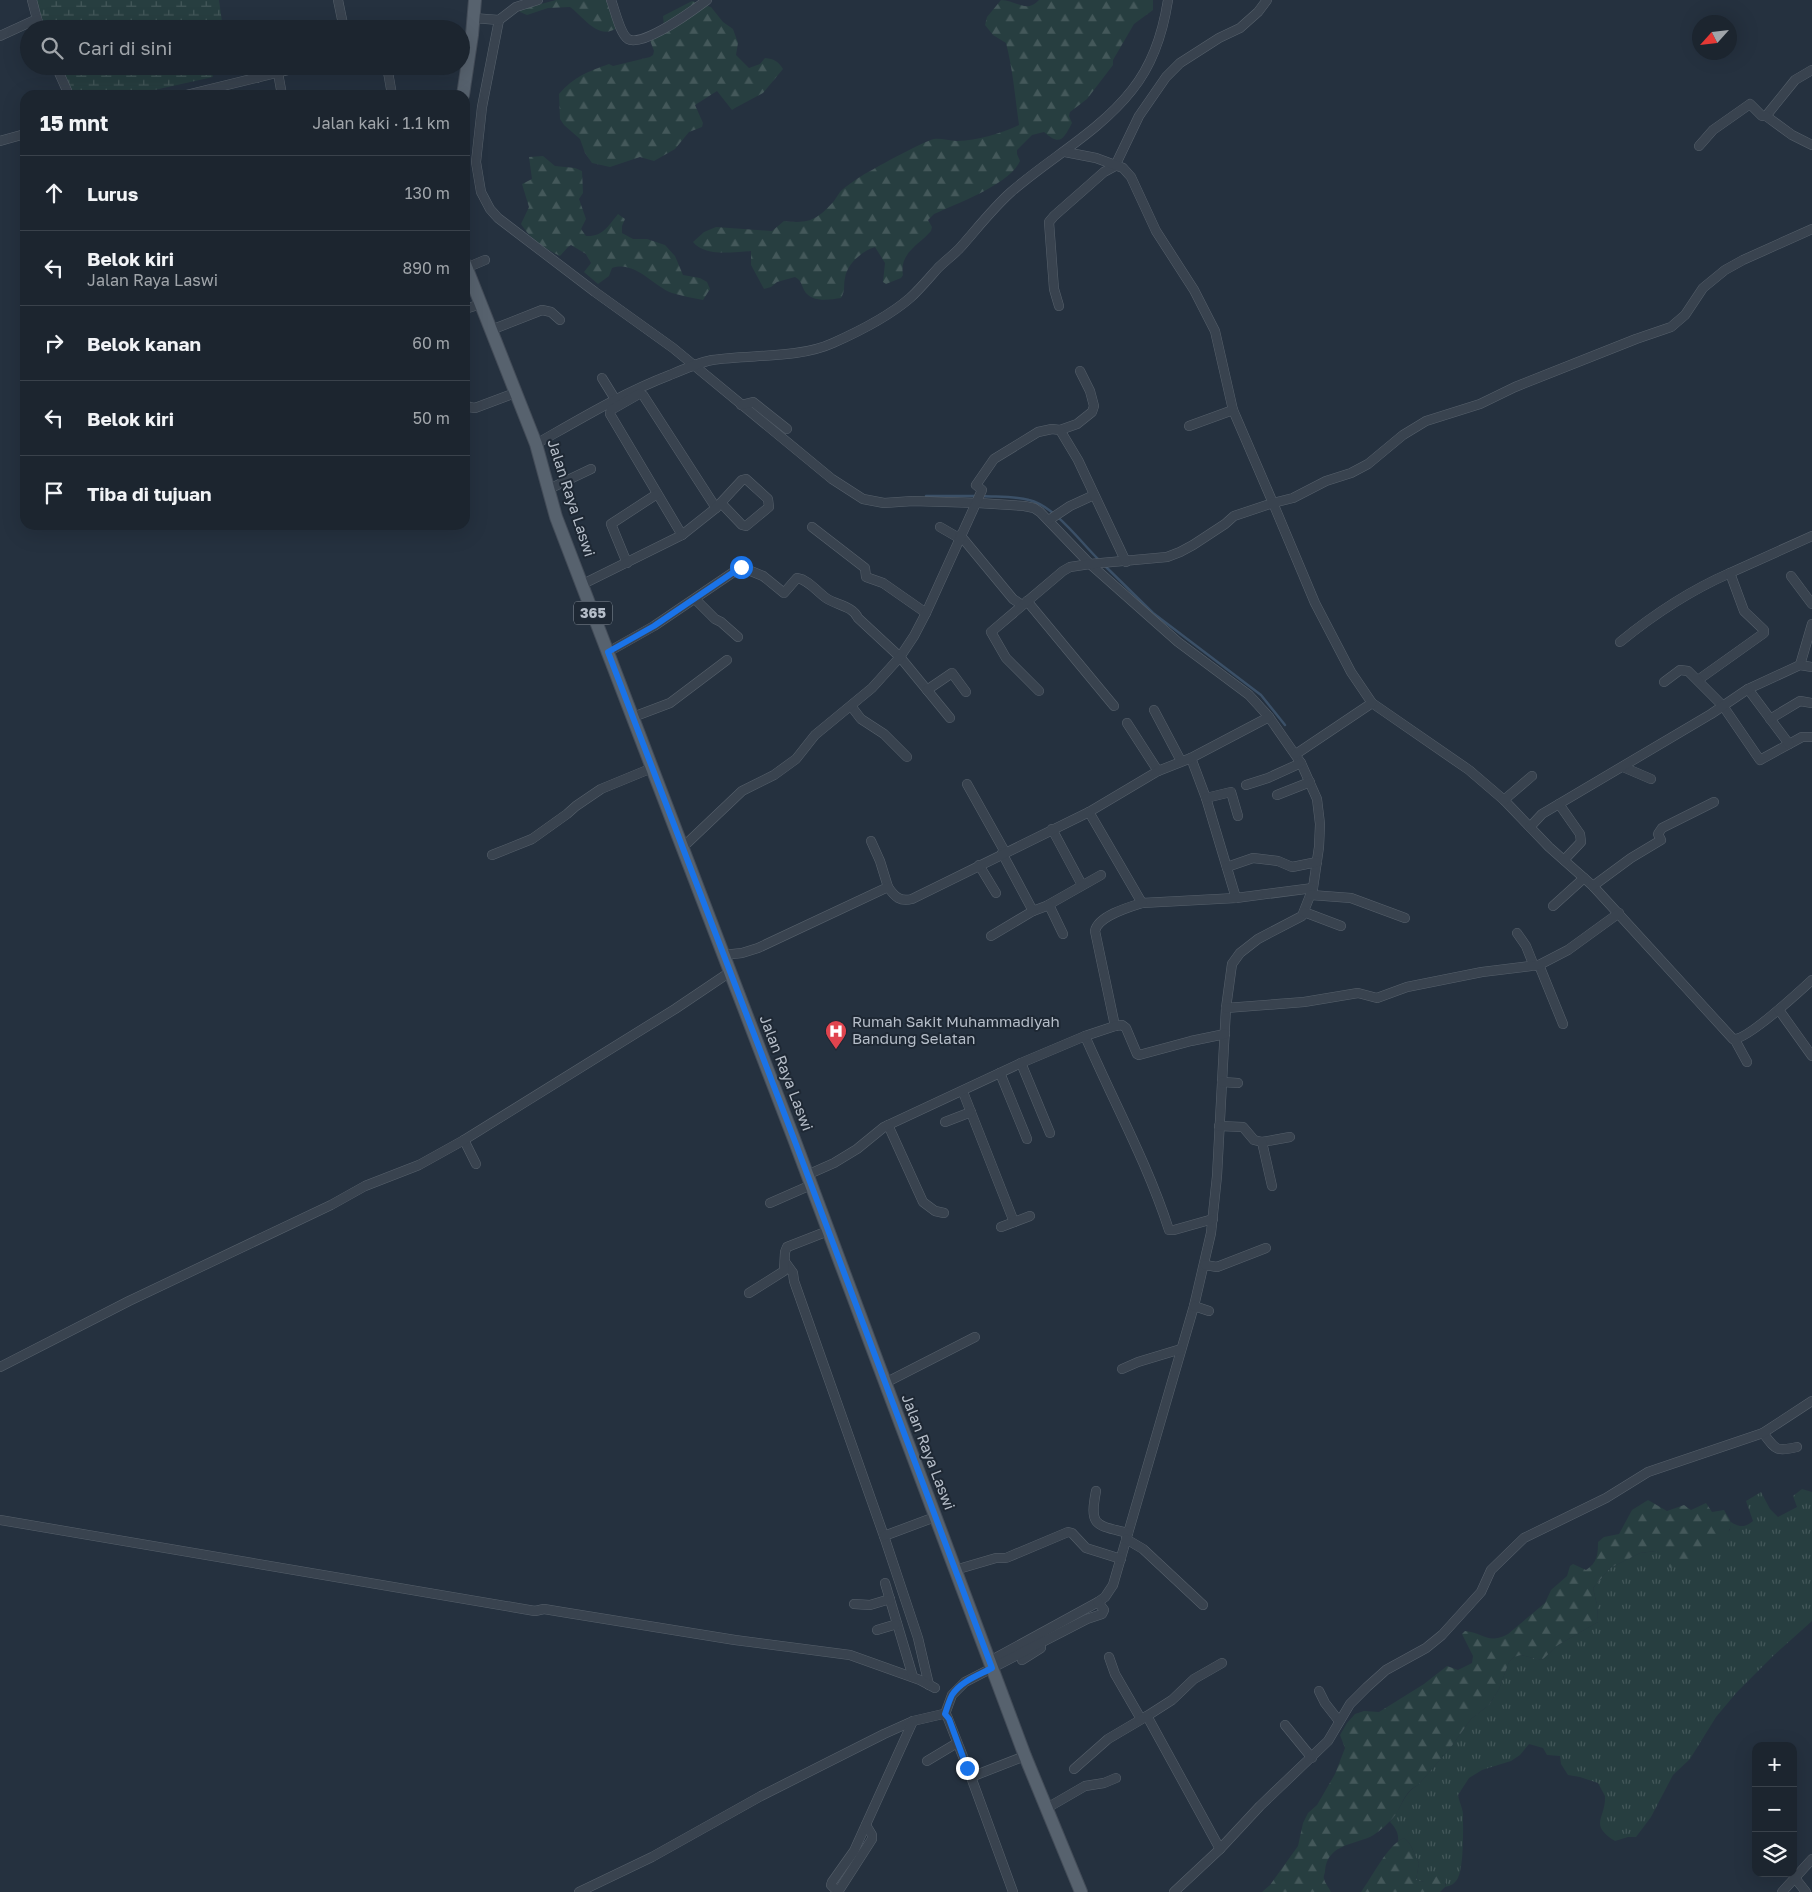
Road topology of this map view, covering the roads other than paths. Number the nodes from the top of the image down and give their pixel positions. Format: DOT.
graph roads {
  1 [pos="32,0"];
  2 [pos="338,0"];
  3 [pos="475,0"];
  4 [pos="538,0"];
  5 [pos="611,0"];
  6 [pos="707,0"];
  7 [pos="1168,0"];
  8 [pos="1267,0"];
  9 [pos="473,18"];
  10 [pos="37,19"];
  11 [pos="342,20"];
  12 [pos="499,20"];
  13 [pos="470,26"];
  14 [pos="20,27"];
  15 [pos="0,36"];
  16 [pos="1812,70"];
  17 [pos="60,75"];
  18 [pos="256,75"];
  19 [pos="268,75"];
  20 [pos="279,75"];
  21 [pos="389,75"];
  22 [pos="464,75"];
  23 [pos="257,78"];
  24 [pos="67,90"];
  25 [pos="207,90"];
  26 [pos="281,90"];
  27 [pos="391,90"];
  28 [pos="463,90"];
  29 [pos="1766,116"];
  30 [pos="20,135"];
  31 [pos="0,140"];
  32 [pos="1812,145"];
  33 [pos="1699,146"];
  34 [pos="1065,152"];
  35 [pos="1115,166"];
  36 [pos="1812,229"];
  37 [pos="485,260"];
  38 [pos="470,265"];
  39 [pos="470,276"];
  40 [pos="481,304"];
  41 [pos="1059,306"];
  42 [pos="470,307"];
  43 [pos="560,320"];
  44 [pos="491,330"];
  45 [pos="692,366"];
  46 [pos="1080,371"];
  47 [pos="602,378"];
  48 [pos="515,393"];
  49 [pos="615,399"];
  50 [pos="742,405"];
  51 [pos="470,407"];
  52 [pos="1233,410"];
  53 [pos="764,411"];
  54 [pos="752,414"];
  55 [pos="1189,426"];
  56 [pos="787,429"];
  57 [pos="1060,430"];
  58 [pos="536,444"];
  59 [pos="592,469"];
  60 [pos="549,489"];
  61 [pos="657,494"];
  62 [pos="1094,495"];
  63 [pos="978,503"];
  64 [pos="1273,503"];
  65 [pos="719,506"];
  66 [pos="1053,517"];
  67 [pos="812,527"];
  68 [pos="940,528"];
  69 [pos="682,535"];
  70 [pos="1812,536"];
  71 [pos="960,537"];
  72 [pos="627,562"];
  73 [pos="1126,562"];
  74 [pos="1090,564"];
  75 [pos="1730,573"];
  76 [pos="1791,576"];
  77 [pos="583,584"];
  78 [pos="695,598"];
  79 [pos="1025,603"];
  80 [pos="1812,604"];
  81 [pos="926,614"];
  82 [pos="1812,624"];
  83 [pos="738,637"];
  84 [pos="1620,642"];
  85 [pos="608,652"];
  86 [pos="900,657"];
  87 [pos="727,660"];
  88 [pos="1800,665"];
  89 [pos="1812,667"];
  90 [pos="1698,680"];
  91 [pos="1664,682"];
  92 [pos="1748,689"];
  93 [pos="927,690"];
  94 [pos="1039,691"];
  95 [pos="966,692"];
  96 [pos="1372,703"];
  97 [pos="1812,703"];
  98 [pos="851,706"];
  99 [pos="1114,706"];
  100 [pos="1723,706"];
  101 [pos="1154,710"];
  102 [pos="1269,717"];
  103 [pos="633,718"];
  104 [pos="950,718"];
  105 [pos="1770,719"];
  106 [pos="1127,723"];
  107 [pos="1812,737"];
  108 [pos="1789,744"];
  109 [pos="1300,751"];
  110 [pos="907,757"];
  111 [pos="1190,758"];
  112 [pos="1181,761"];
  113 [pos="1300,763"];
  114 [pos="652,768"];
  115 [pos="1622,768"];
  116 [pos="1158,771"];
  117 [pos="1532,776"];
  118 [pos="1651,779"];
  119 [pos="1310,782"];
  120 [pos="967,784"];
  121 [pos="1246,785"];
  122 [pos="1277,796"];
  123 [pos="1206,798"];
  124 [pos="1504,800"];
  125 [pos="1714,802"];
  126 [pos="1559,804"];
  127 [pos="1089,812"];
  128 [pos="1238,816"];
  129 [pos="1530,827"];
  130 [pos="1052,829"];
  131 [pos="871,841"];
  132 [pos="683,847"];
  133 [pos="1004,852"];
  134 [pos="492,856"];
  135 [pos="1564,860"];
  136 [pos="1317,862"];
  137 [pos="979,865"];
  138 [pos="1227,867"];
  139 [pos="1101,874"];
  140 [pos="1584,878"];
  141 [pos="1082,885"];
  142 [pos="1593,886"];
  143 [pos="888,887"];
  144 [pos="996,893"];
  145 [pos="1315,893"];
  146 [pos="1236,898"];
  147 [pos="1142,902"];
  148 [pos="1048,905"];
  149 [pos="1553,906"];
  150 [pos="1033,911"];
  151 [pos="1304,912"];
  152 [pos="1619,913"];
  153 [pos="1405,918"];
  154 [pos="1341,926"];
  155 [pos="1517,933"];
  156 [pos="1063,934"];
  157 [pos="991,936"];
  158 [pos="727,964"];
  159 [pos="1537,965"];
  160 [pos="1812,980"];
  161 [pos="1231,1008"];
  162 [pos="1779,1010"];
  163 [pos="1563,1024"];
  164 [pos="1114,1026"];
  165 [pos="1225,1034"];
  166 [pos="1085,1036"];
  167 [pos="1735,1040"];
  168 [pos="1812,1056"];
  169 [pos="1747,1062"];
  170 [pos="1021,1064"];
  171 [pos="1000,1074"];
  172 [pos="963,1092"];
  173 [pos="971,1112"];
  174 [pos="945,1122"];
  175 [pos="888,1125"];
  176 [pos="1219,1126"];
  177 [pos="1050,1133"];
  178 [pos="1290,1137"];
  179 [pos="1027,1139"];
  180 [pos="464,1140"];
  181 [pos="1262,1142"];
  182 [pos="476,1164"];
  183 [pos="809,1180"];
  184 [pos="1272,1186"];
  185 [pos="770,1203"];
  186 [pos="944,1213"];
  187 [pos="1030,1216"];
  188 [pos="1213,1219"];
  189 [pos="1014,1222"];
  190 [pos="1001,1226"];
  191 [pos="828,1231"];
  192 [pos="1266,1248"];
  193 [pos="785,1262"];
  194 [pos="1208,1266"];
  195 [pos="749,1293"];
  196 [pos="1194,1306"];
  197 [pos="1209,1311"];
  198 [pos="975,1337"];
  199 [pos="1181,1349"];
  200 [pos="0,1367"];
  201 [pos="1122,1369"];
  202 [pos="885,1383"];
  203 [pos="1812,1401"];
  204 [pos="1763,1433"];
  205 [pos="1797,1447"];
  206 [pos="1096,1491"];
  207 [pos="935,1517"];
  208 [pos="0,1520"];
  209 [pos="884,1536"];
  210 [pos="1127,1536"];
  211 [pos="1121,1558"];
  212 [pos="955,1570"];
  213 [pos="885,1583"];
  214 [pos="890,1599"];
  215 [pos="854,1604"];
  216 [pos="1203,1605"];
  217 [pos="897,1624"];
  218 [pos="877,1630"];
  219 [pos="1048,1634"];
  220 [pos="1109,1657"];
  221 [pos="1022,1660"];
  222 [pos="1222,1663"];
  223 [pos="991,1664"];
  224 [pos="913,1678"];
  225 [pos="1318,1690"];
  226 [pos="945,1714"];
  227 [pos="1144,1718"];
  228 [pos="913,1721"];
  229 [pos="1339,1721"];
  230 [pos="1285,1725"];
  231 [pos="957,1743"];
  232 [pos="1025,1756"];
  233 [pos="1312,1758"];
  234 [pos="927,1762"];
  235 [pos="1074,1769"];
  236 [pos="971,1777"];
  237 [pos="1116,1778"];
  238 [pos="1047,1808"];
  239 [pos="1220,1849"];
  240 [pos="1812,1859"];
  241 [pos="1796,1878"];
  242 [pos="834,1890"];
  243 [pos="578,1892"];
  244 [pos="1013,1892"];
  245 [pos="1081,1892"];
  246 [pos="1174,1892"];
  247 [pos="1782,1892"];
  248 [pos="1806,1892"];
  1 -- 10 [label="street"];
  2 -- 11 [label="street"];
  3 -- 9 [label="main road"];
  4 -- 12 [label="street"];
  5 -- 6 [label="street"];
  7 -- 34 [label="street"];
  8 -- 35 [label="street"];
  9 -- 12 [label="street"];
  9 -- 13 [label="main road"];
  12 -- 45 [label="street"];
  14 -- 15 [label="street"];
  16 -- 29 [label="street"];
  17 -- 24 [label="street"];
  18 -- 23 [label="street"];
  19 -- 23 [label="street"];
  20 -- 26 [label="street"];
  21 -- 27 [label="street"];
  22 -- 28 [label="main road"];
  23 -- 25 [label="street"];
  29 -- 32 [label="street"];
  29 -- 33 [label="street"];
  30 -- 31 [label="street"];
  34 -- 35 [label="street"];
  34 -- 45 [label="street"];
  35 -- 41 [label="street"];
  35 -- 52 [label="street"];
  36 -- 64 [label="street"];
  37 -- 38 [label="street"];
  39 -- 40 [label="main road, Jalan Raya Laswi / 365"];
  40 -- 42 [label="street"];
  40 -- 44 [label="main road, Jalan Raya Laswi / 365"];
  43 -- 44 [label="street"];
  44 -- 48 [label="main road, Jalan Raya Laswi / 365"];
  45 -- 49 [label="street"];
  45 -- 50 [label="street"];
  46 -- 57 [label="street"];
  47 -- 49 [label="street"];
  48 -- 51 [label="street"];
  48 -- 58 [label="main road, Jalan Raya Laswi / 365"];
  49 -- 58 [label="street"];
  50 -- 53 [label="street"];
  50 -- 54 [label="street"];
  52 -- 55 [label="street"];
  52 -- 64 [label="street"];
  53 -- 54 [label="street"];
  53 -- 56 [label="street"];
  54 -- 63 [label="street"];
  57 -- 62 [label="street"];
  57 -- 63 [label="street"];
  58 -- 60 [label="main road, Jalan Raya Laswi / 365"];
  59 -- 60 [label="street"];
  60 -- 77 [label="main road, Jalan Raya Laswi / 365"];
  61 -- 65 [label="street"];
  61 -- 69 [label="street"];
  61 -- 72 [label="street"];
  62 -- 66 [label="street"];
  62 -- 73 [label="street"];
  63 -- 66 [label="street"];
  63 -- 71 [label="street"];
  64 -- 73 [label="street"];
  64 -- 96 [label="street"];
  65 -- 65 [label="street"];
  65 -- 69 [label="street"];
  66 -- 74 [label="street"];
  67 -- 81 [label="street"];
  68 -- 71 [label="street"];
  69 -- 72 [label="street"];
  70 -- 75 [label="street"];
  71 -- 79 [label="street"];
  71 -- 81 [label="street"];
  72 -- 77 [label="street"];
  73 -- 74 [label="street"];
  74 -- 79 [label="street"];
  74 -- 102 [label="street"];
  75 -- 84 [label="street"];
  75 -- 90 [label="street"];
  76 -- 80 [label="street"];
  77 -- 85 [label="main road, Jalan Raya Laswi / 365"];
  78 -- 83 [label="street"];
  78 -- 85 [label="street"];
  78 -- 86 [label="street"];
  79 -- 94 [label="street"];
  79 -- 99 [label="street"];
  81 -- 86 [label="street"];
  82 -- 88 [label="street"];
  85 -- 103 [label="main road, Jalan Raya Laswi / 365"];
  86 -- 93 [label="street"];
  86 -- 98 [label="street"];
  87 -- 103 [label="street"];
  88 -- 89 [label="street"];
  88 -- 92 [label="street"];
  90 -- 91 [label="street"];
  90 -- 100 [label="street"];
  92 -- 100 [label="street"];
  92 -- 105 [label="street"];
  93 -- 95 [label="street"];
  93 -- 104 [label="street"];
  96 -- 109 [label="street"];
  96 -- 124 [label="street"];
  97 -- 105 [label="street"];
  98 -- 110 [label="street"];
  98 -- 132 [label="street"];
  100 -- 108 [label="street"];
  100 -- 115 [label="street"];
  101 -- 112 [label="street"];
  102 -- 109 [label="street"];
  102 -- 111 [label="street"];
  103 -- 114 [label="main road, Jalan Raya Laswi / 365"];
  105 -- 108 [label="street"];
  106 -- 116 [label="street"];
  107 -- 108 [label="street"];
  109 -- 113 [label="street"];
  111 -- 112 [label="street"];
  111 -- 123 [label="street"];
  112 -- 116 [label="street"];
  113 -- 119 [label="street"];
  113 -- 121 [label="street"];
  114 -- 132 [label="main road, Jalan Raya Laswi / 365"];
  114 -- 134 [label="street"];
  115 -- 118 [label="street"];
  115 -- 126 [label="street"];
  116 -- 127 [label="street"];
  117 -- 124 [label="street"];
  119 -- 122 [label="street"];
  119 -- 136 [label="street"];
  120 -- 133 [label="street"];
  123 -- 128 [label="street"];
  123 -- 138 [label="street"];
  124 -- 129 [label="street"];
  125 -- 142 [label="street"];
  126 -- 129 [label="street"];
  126 -- 135 [label="street"];
  127 -- 130 [label="street"];
  127 -- 147 [label="street"];
  129 -- 135 [label="street"];
  130 -- 133 [label="street"];
  130 -- 141 [label="street"];
  131 -- 143 [label="street"];
  132 -- 158 [label="main road, Jalan Raya Laswi / 365"];
  133 -- 137 [label="street"];
  133 -- 150 [label="street"];
  135 -- 140 [label="street"];
  136 -- 138 [label="street"];
  136 -- 145 [label="street"];
  137 -- 143 [label="street"];
  137 -- 144 [label="street"];
  138 -- 146 [label="street"];
  139 -- 141 [label="street"];
  140 -- 142 [label="street"];
  140 -- 149 [label="street"];
  141 -- 148 [label="street"];
  142 -- 152 [label="street"];
  143 -- 158 [label="street"];
  145 -- 146 [label="street"];
  145 -- 151 [label="street"];
  145 -- 153 [label="street"];
  146 -- 147 [label="street"];
  147 -- 164 [label="street"];
  148 -- 150 [label="street"];
  148 -- 156 [label="street"];
  150 -- 157 [label="street"];
  151 -- 154 [label="street"];
  151 -- 161 [label="street"];
  152 -- 159 [label="street"];
  152 -- 167 [label="street"];
  155 -- 159 [label="street"];
  158 -- 180 [label="street"];
  158 -- 183 [label="main road, Jalan Raya Laswi / 365"];
  159 -- 161 [label="street"];
  159 -- 163 [label="street"];
  160 -- 162 [label="street"];
  161 -- 165 [label="street"];
  162 -- 167 [label="street"];
  162 -- 168 [label="street"];
  164 -- 165 [label="street"];
  164 -- 166 [label="street"];
  165 -- 176 [label="street"];
  166 -- 170 [label="street"];
  166 -- 188 [label="street"];
  167 -- 169 [label="street"];
  170 -- 171 [label="street"];
  170 -- 177 [label="street"];
  171 -- 172 [label="street"];
  171 -- 179 [label="street"];
  172 -- 173 [label="street"];
  172 -- 175 [label="street"];
  173 -- 174 [label="street"];
  173 -- 189 [label="street"];
  175 -- 183 [label="street"];
  175 -- 186 [label="street"];
  176 -- 181 [label="street"];
  176 -- 188 [label="street"];
  178 -- 181 [label="street"];
  180 -- 182 [label="street"];
  180 -- 200 [label="street"];
  181 -- 184 [label="street"];
  183 -- 185 [label="street"];
  183 -- 191 [label="main road, Jalan Raya Laswi / 365"];
  187 -- 189 [label="street"];
  188 -- 194 [label="street"];
  189 -- 190 [label="street"];
  191 -- 193 [label="street"];
  191 -- 202 [label="main road, Jalan Raya Laswi / 365"];
  192 -- 194 [label="street"];
  193 -- 195 [label="street"];
  193 -- 209 [label="street"];
  194 -- 196 [label="street"];
  196 -- 197 [label="street"];
  196 -- 199 [label="street"];
  198 -- 202 [label="street"];
  199 -- 201 [label="street"];
  199 -- 210 [label="street"];
  202 -- 207 [label="main road, Jalan Raya Laswi / 365"];
  203 -- 204 [label="street"];
  204 -- 205 [label="street"];
  204 -- 229 [label="street"];
  206 -- 210 [label="street"];
  207 -- 209 [label="street"];
  207 -- 212 [label="main road, Jalan Raya Laswi / 365"];
  208 -- 224 [label="street"];
  209 -- 224 [label="street"];
  210 -- 211 [label="street"];
  210 -- 216 [label="street"];
  211 -- 212 [label="street"];
  211 -- 219 [label="street"];
  212 -- 223 [label="main road, Jalan Raya Laswi / 365"];
  213 -- 214 [label="street"];
  214 -- 215 [label="street"];
  214 -- 217 [label="street"];
  217 -- 218 [label="street"];
  217 -- 224 [label="street"];
  219 -- 221 [label="street"];
  219 -- 223 [label="street"];
  220 -- 227 [label="street"];
  222 -- 227 [label="street"];
  223 -- 226 [label="street"];
  223 -- 232 [label="main road, Jalan Raya Laswi / 365"];
  225 -- 229 [label="street"];
  226 -- 228 [label="street"];
  226 -- 231 [label="street"];
  227 -- 235 [label="street"];
  227 -- 239 [label="street"];
  228 -- 242 [label="street"];
  228 -- 243 [label="street"];
  229 -- 233 [label="street"];
  230 -- 233 [label="street"];
  231 -- 234 [label="street"];
  231 -- 236 [label="street"];
  232 -- 236 [label="street"];
  232 -- 238 [label="main road, Jalan Raya Laswi / 365"];
  233 -- 239 [label="street"];
  236 -- 244 [label="street"];
  237 -- 238 [label="street"];
  238 -- 245 [label="main road, Jalan Raya Laswi / 365"];
  239 -- 246 [label="street"];
  240 -- 241 [label="street"];
  241 -- 247 [label="street"];
  241 -- 248 [label="street"];
}
